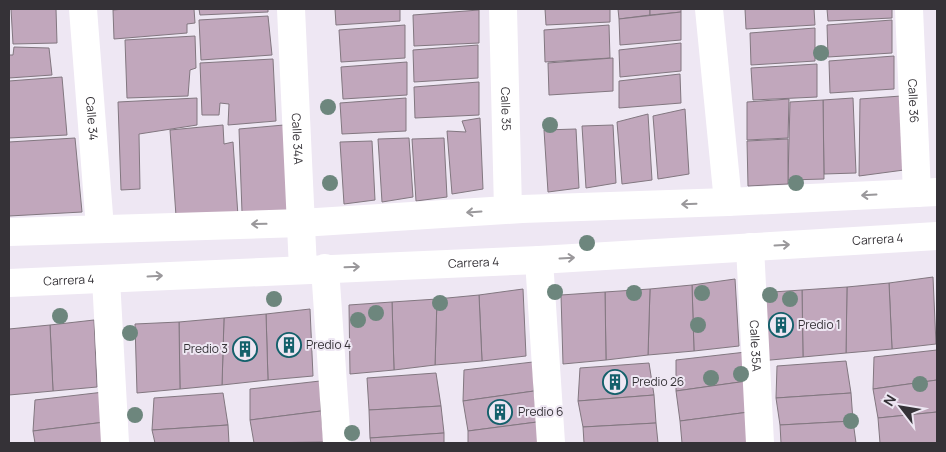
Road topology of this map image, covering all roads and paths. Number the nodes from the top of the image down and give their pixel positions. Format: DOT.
graph roads {
  1 [pos="84,9"];
  2 [pos="291,9"];
  3 [pos="503,9"];
  4 [pos="709,9"];
  5 [pos="909,9"];
  6 [pos="927,192"];
  7 [pos="728,202"];
  8 [pos="508,209"];
  9 [pos="301,223"];
  10 [pos="100,228"];
  11 [pos="9,232"];
  12 [pos="937,236"];
  13 [pos="750,247"];
  14 [pos="539,260"];
  15 [pos="314,269"];
  16 [pos="106,279"];
  17 [pos="9,283"];
  18 [pos="115,443"];
  19 [pos="337,443"];
  20 [pos="551,443"];
  21 [pos="760,443"];
  1 -- 10 [label="main road, Calle 34"];
  2 -- 9 [label="main road, Calle 34A"];
  3 -- 8 [label="main road, Calle 35"];
  4 -- 7 [label="main road"];
  5 -- 6 [label="main road, Calle 36"];
  6 -- 7 [label="main road, one-way"];
  7 -- 8 [label="main road, one-way"];
  8 -- 9 [label="main road, one-way"];
  9 -- 10 [label="main road, one-way"];
  9 -- 15 [label="main road, Calle 34A"];
  10 -- 11 [label="main road"];
  13 -- 12 [label="main road, Carrera 4, one-way"];
  14 -- 13 [label="main road, Carrera 4, one-way"];
  13 -- 21 [label="main road, Calle 35A"];
  15 -- 14 [label="main road, Carrera 4, one-way"];
  14 -- 20 [label="main road"];
  16 -- 15 [label="main road, Carrera 4, one-way"];
  15 -- 19 [label="main road, Calle 34A"];
  16 -- 17 [label="main road, Carrera 4"];
  16 -- 18 [label="main road"];
}
